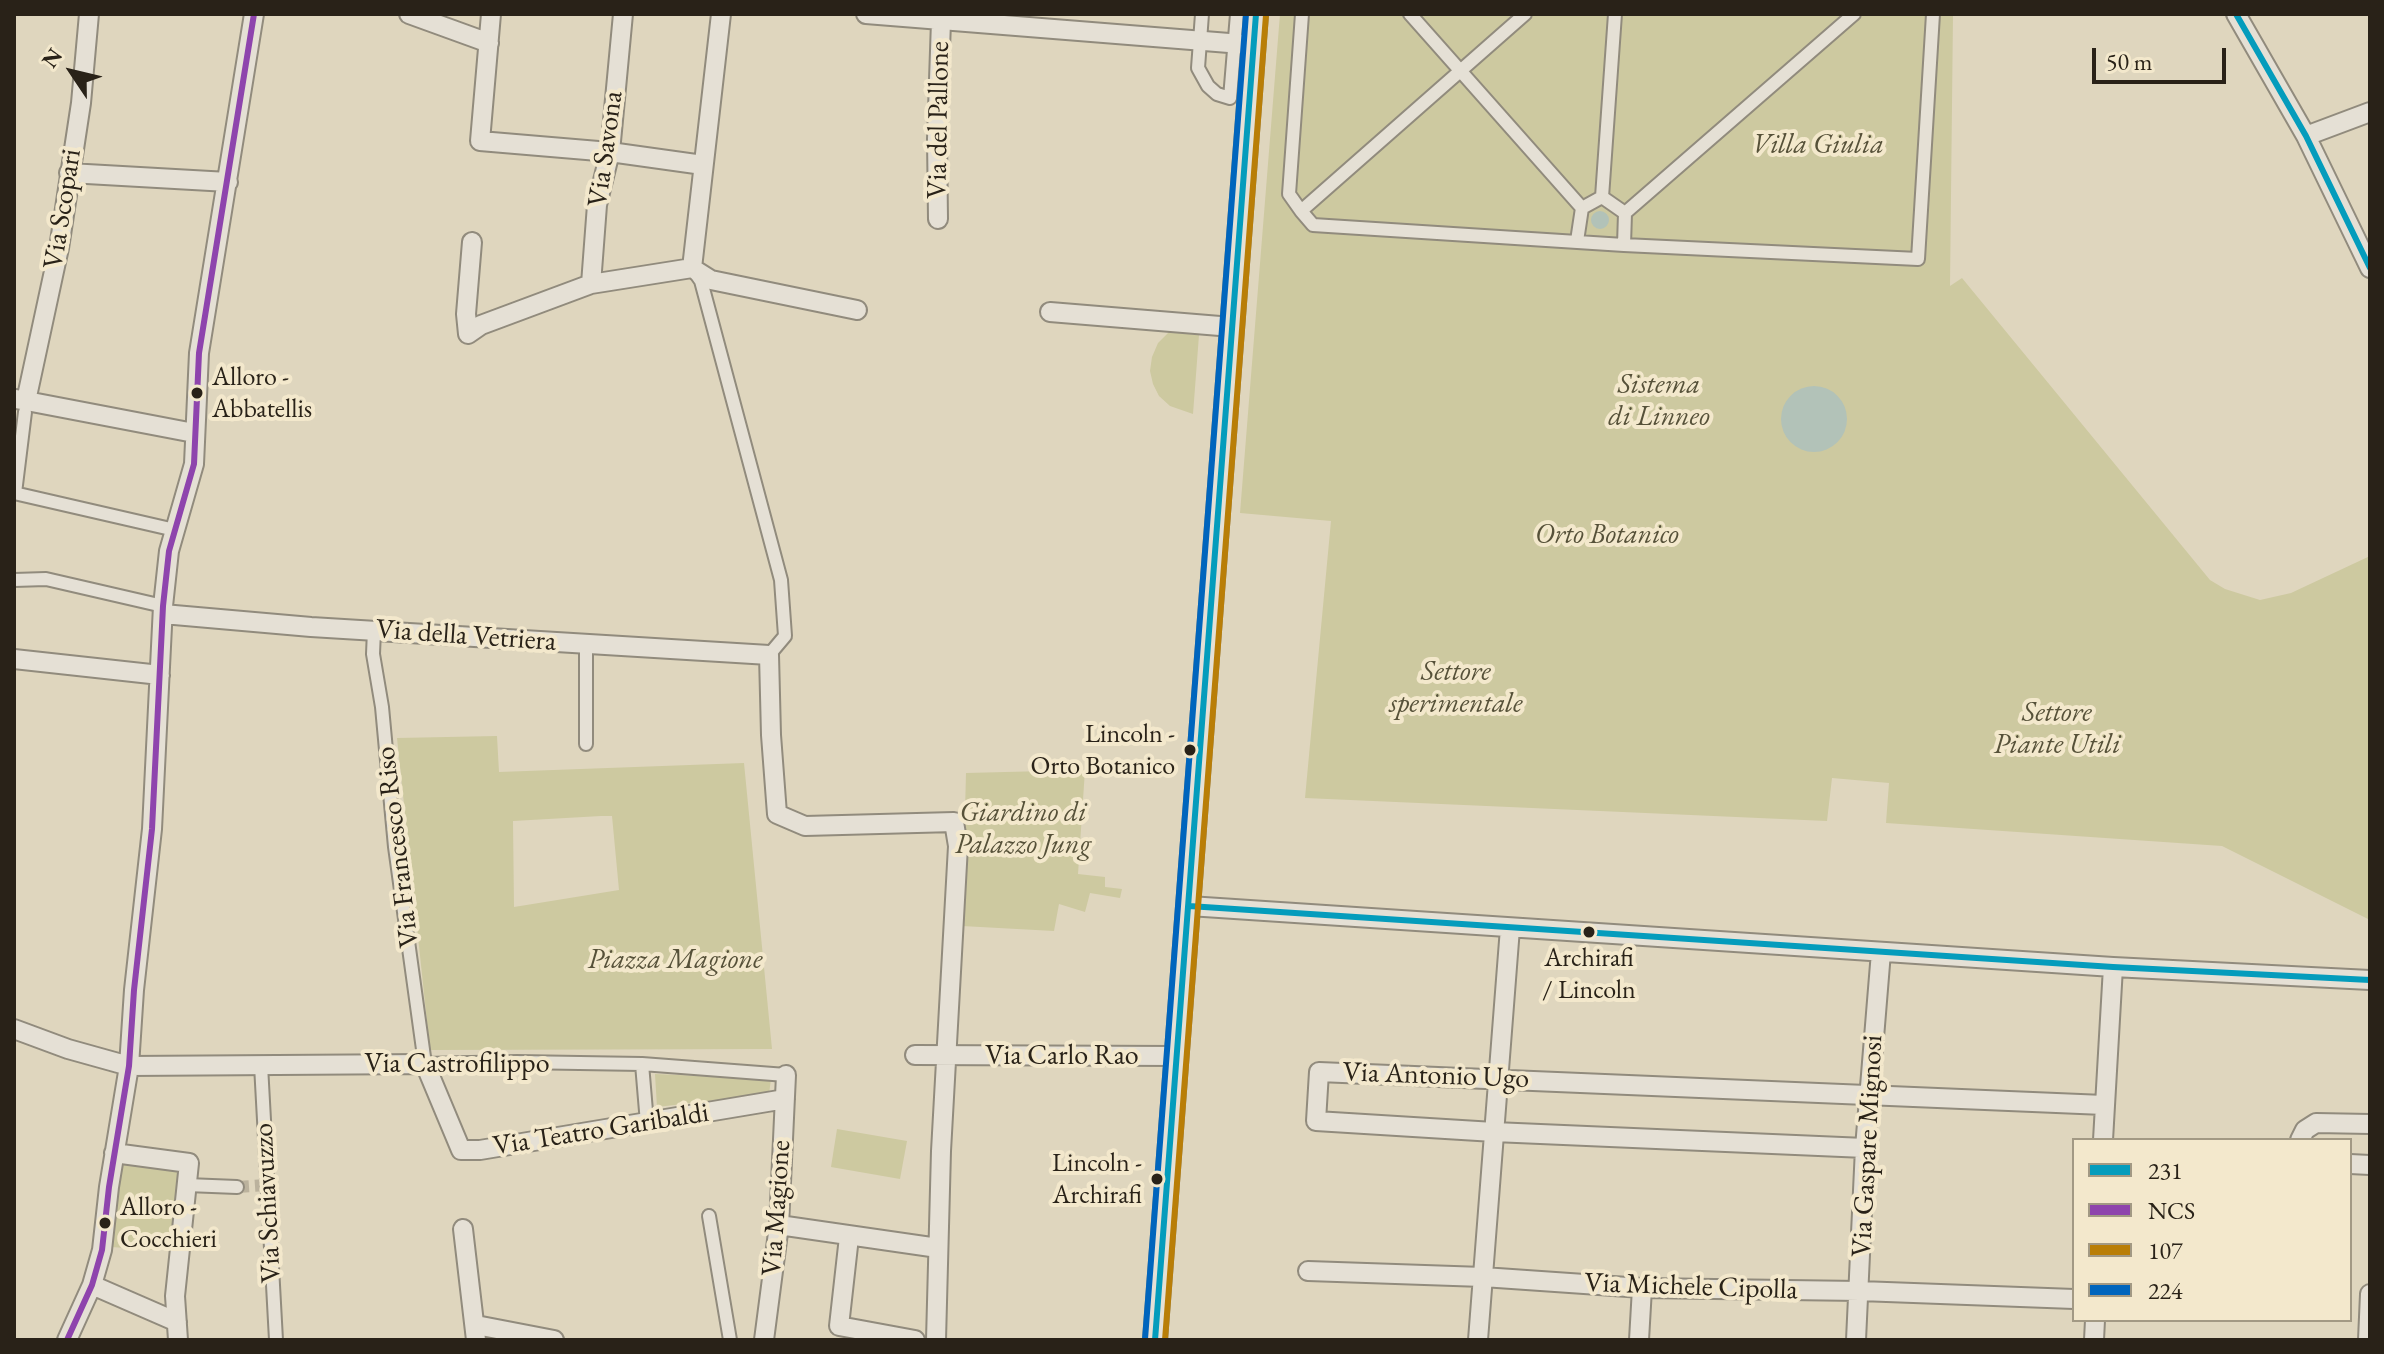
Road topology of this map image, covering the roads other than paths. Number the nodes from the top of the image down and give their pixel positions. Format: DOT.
graph roads {
  1 [pos="89,14"];
  2 [pos="254,14"];
  3 [pos="409,14"];
  4 [pos="491,14"];
  5 [pos="623,14"];
  6 [pos="721,14"];
  7 [pos="866,14"];
  8 [pos="1202,14"];
  9 [pos="1237,14"];
  10 [pos="1256,14"];
  11 [pos="1302,14"];
  12 [pos="1410,14"];
  13 [pos="1525,14"];
  14 [pos="1615,14"];
  15 [pos="1854,14"];
  16 [pos="1933,14"];
  17 [pos="2236,14"];
  18 [pos="941,21"];
  19 [pos="1200,42"];
  20 [pos="489,43"];
  21 [pos="1244,45"];
  22 [pos="1461,73"];
  23 [pos="2370,112"];
  24 [pos="2306,136"];
  25 [pos="610,152"];
  26 [pos="703,165"];
  27 [pos="69,173"];
  28 [pos="228,182"];
  29 [pos="1602,197"];
  30 [pos="1582,208"];
  31 [pos="1301,211"];
  32 [pos="1625,213"];
  33 [pos="938,219"];
  34 [pos="1577,241"];
  35 [pos="472,242"];
  36 [pos="1624,245"];
  37 [pos="692,268"];
  38 [pos="2370,268"];
  39 [pos="591,284"];
  40 [pos="857,310"];
  41 [pos="1050,312"];
  42 [pos="1232,327"];
  43 [pos="22,404"];
  44 [pos="194,433"];
  45 [pos="15,493"];
  46 [pos="175,530"];
  47 [pos="14,580"];
  48 [pos="163,610"];
  49 [pos="374,630"];
  50 [pos="586,643"];
  51 [pos="769,655"];
  52 [pos="14,659"];
  53 [pos="160,675"];
  54 [pos="586,744"];
  55 [pos="1189,906"];
  56 [pos="1510,928"];
  57 [pos="1881,952"];
  58 [pos="2113,967"];
  59 [pos="2370,980"];
  60 [pos="14,1029"];
  61 [pos="915,1055"];
  62 [pos="946,1055"];
  63 [pos="1177,1056"];
  64 [pos="425,1064"];
  65 [pos="642,1064"];
  66 [pos="261,1065"];
  67 [pos="129,1066"];
  68 [pos="786,1075"];
  69 [pos="1498,1078"];
  70 [pos="1870,1096"];
  71 [pos="785,1099"];
  72 [pos="2104,1105"];
  73 [pos="647,1123"];
  74 [pos="2370,1124"];
  75 [pos="1494,1132"];
  76 [pos="2103,1138"];
  77 [pos="2301,1138"];
  78 [pos="1865,1148"];
  79 [pos="114,1153"];
  80 [pos="187,1185"];
  81 [pos="237,1187"];
  82 [pos="709,1216"];
  83 [pos="779,1225"];
  84 [pos="463,1229"];
  85 [pos="849,1237"];
  86 [pos="938,1239"];
  87 [pos="1308,1271"];
  88 [pos="1483,1277"];
  89 [pos="92,1285"];
  90 [pos="1642,1288"];
  91 [pos="1860,1291"];
  92 [pos="2370,1294"];
  93 [pos="2072,1299"];
  94 [pos="2370,1307"];
  95 [pos="178,1331"];
  96 [pos="476,1332"];
  97 [pos="67,1340"];
  98 [pos="276,1340"];
  99 [pos="554,1340"];
  100 [pos="730,1340"];
  101 [pos="764,1340"];
  102 [pos="915,1340"];
  103 [pos="936,1340"];
  104 [pos="1155,1340"];
  105 [pos="1478,1340"];
  106 [pos="1639,1340"];
  107 [pos="1856,1340"];
  108 [pos="2368,1340"];
  1 -- 27 [label="street, Via Scopari"];
  2 -- 28 [label="street"];
  3 -- 20 [label="street"];
  4 -- 20 [label="street"];
  5 -- 25 [label="street, Via Savona"];
  6 -- 26 [label="street"];
  7 -- 18 [label="street"];
  8 -- 19 [label="street"];
  9 -- 21 [label="street"];
  10 -- 21 [label="street"];
  11 -- 31 [label="street"];
  12 -- 22 [label="street"];
  13 -- 22 [label="street"];
  14 -- 29 [label="street"];
  15 -- 32 [label="street"];
  16 -- 36 [label="street"];
  17 -- 24 [label="street"];
  18 -- 19 [label="street"];
  18 -- 33 [label="street, Via del Pallone"];
  19 -- 21 [label="street"];
  19 -- 21 [label="street"];
  20 -- 25 [label="street"];
  21 -- 42 [label="street"];
  22 -- 30 [label="street"];
  22 -- 31 [label="street"];
  23 -- 24 [label="street"];
  24 -- 38 [label="street"];
  25 -- 26 [label="street"];
  25 -- 39 [label="street, Via Savona"];
  26 -- 37 [label="street"];
  27 -- 28 [label="street"];
  27 -- 43 [label="street, Via Scopari"];
  28 -- 44 [label="street"];
  29 -- 30 [label="street"];
  29 -- 32 [label="street"];
  30 -- 34 [label="street"];
  31 -- 34 [label="street"];
  32 -- 36 [label="street"];
  34 -- 36 [label="street"];
  35 -- 39 [label="street"];
  37 -- 39 [label="street"];
  37 -- 40 [label="street"];
  37 -- 51 [label="street"];
  41 -- 42 [label="street"];
  42 -- 55 [label="street"];
  43 -- 44 [label="street"];
  43 -- 45 [label="street"];
  44 -- 46 [label="street"];
  45 -- 46 [label="street"];
  46 -- 48 [label="street"];
  47 -- 48 [label="street"];
  48 -- 49 [label="street, Via della Vetriera"];
  48 -- 53 [label="street"];
  49 -- 50 [label="street, Via della Vetriera"];
  49 -- 64 [label="street, Via Francesco Riso"];
  50 -- 51 [label="street, Via della Vetriera"];
  50 -- 54 [label="street"];
  51 -- 62 [label="street"];
  52 -- 53 [label="street"];
  53 -- 67 [label="street"];
  55 -- 56 [label="street"];
  55 -- 63 [label="street"];
  56 -- 57 [label="street"];
  56 -- 69 [label="street"];
  57 -- 58 [label="street"];
  57 -- 70 [label="street, Via Gaspare Mignosi"];
  58 -- 59 [label="street"];
  58 -- 72 [label="street"];
  60 -- 67 [label="street, Via Castrofilippo"];
  61 -- 62 [label="street, Via Carlo Rao"];
  62 -- 63 [label="street, Via Carlo Rao"];
  62 -- 86 [label="street"];
  63 -- 104 [label="street"];
  64 -- 65 [label="street, Via Castrofilippo"];
  64 -- 66 [label="street, Via Castrofilippo"];
  64 -- 73 [label="street, Via Teatro Garibaldi"];
  65 -- 68 [label="street, Via Castrofilippo"];
  65 -- 73 [label="street"];
  66 -- 67 [label="street, Via Castrofilippo"];
  66 -- 98 [label="street, Via Schiavuzzo"];
  67 -- 79 [label="street"];
  68 -- 71 [label="street, Via Magione"];
  69 -- 70 [label="street, Via Antonio Ugo"];
  69 -- 75 [label="street"];
  69 -- 75 [label="street, Via Antonio Ugo"];
  70 -- 72 [label="street, Via Antonio Ugo"];
  70 -- 78 [label="street, Via Gaspare Mignosi"];
  71 -- 73 [label="street, Via Teatro Garibaldi"];
  71 -- 83 [label="street, Via Magione"];
  72 -- 76 [label="street"];
  74 -- 77 [label="street"];
  75 -- 78 [label="street, Via Antonio Ugo"];
  75 -- 88 [label="street"];
  78 -- 91 [label="street, Via Gaspare Mignosi"];
  79 -- 80 [label="street"];
  79 -- 89 [label="street"];
  80 -- 81 [label="street"];
  80 -- 95 [label="street"];
  82 -- 100 [label="street"];
  83 -- 85 [label="street"];
  83 -- 101 [label="street, Via Magione"];
  84 -- 96 [label="street"];
  85 -- 86 [label="street"];
  85 -- 102 [label="street"];
  86 -- 103 [label="street"];
  87 -- 88 [label="street, Via Michele Cipolla"];
  88 -- 90 [label="street, Via Michele Cipolla"];
  88 -- 105 [label="street"];
  89 -- 95 [label="street"];
  89 -- 97 [label="street"];
  90 -- 91 [label="street, Via Michele Cipolla"];
  90 -- 106 [label="street"];
  91 -- 93 [label="street, Via Michele Cipolla"];
  91 -- 107 [label="street, Via Gaspare Mignosi"];
  92 -- 94 [label="street"];
  94 -- 108 [label="street"];
  96 -- 99 [label="street"];
}
